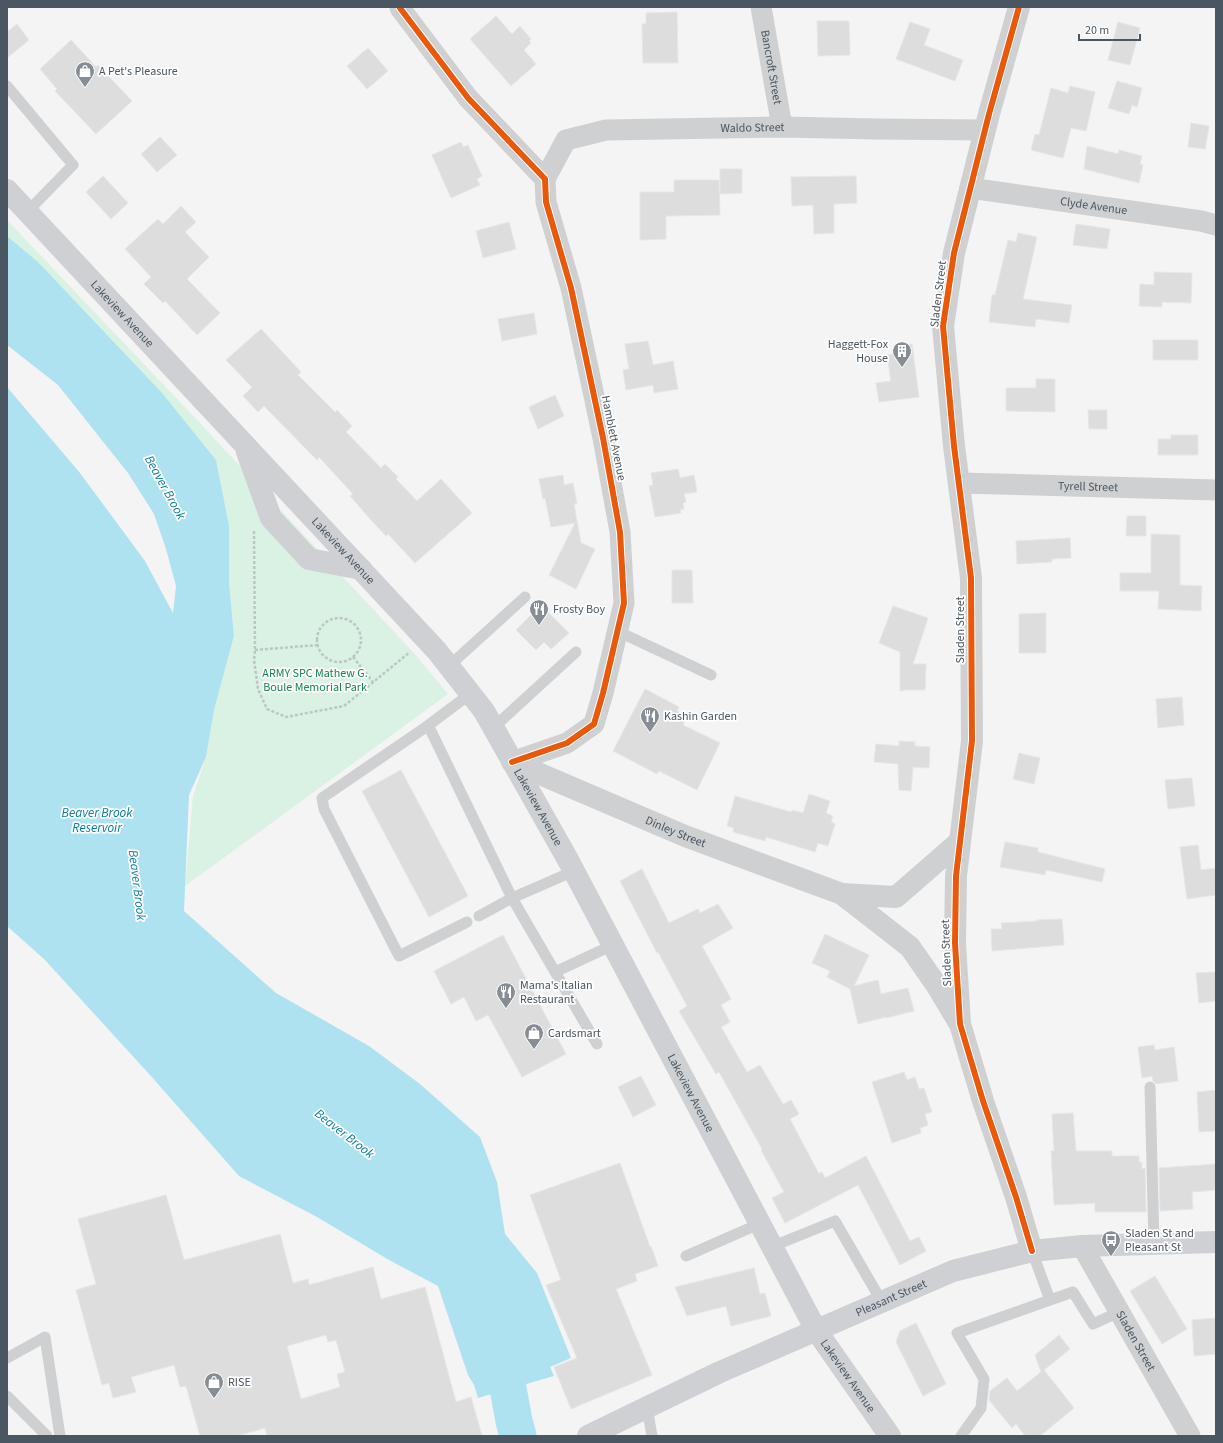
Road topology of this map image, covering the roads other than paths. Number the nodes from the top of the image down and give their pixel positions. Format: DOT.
graph roads {
  1 [pos="762,7"];
  2 [pos="1019,7"];
  3 [pos="400,8"];
  4 [pos="7,86"];
  5 [pos="782,127"];
  6 [pos="985,130"];
  7 [pos="545,179"];
  8 [pos="970,188"];
  9 [pos="7,190"];
  10 [pos="27,212"];
  11 [pos="1216,225"];
  12 [pos="244,444"];
  13 [pos="959,483"];
  14 [pos="1216,490"];
  15 [pos="361,568"];
  16 [pos="525,597"];
  17 [pos="617,631"];
  18 [pos="576,652"];
  19 [pos="449,666"];
  20 [pos="711,675"];
  21 [pos="470,694"];
  22 [pos="426,727"];
  23 [pos="493,728"];
  24 [pos="512,762"];
  25 [pos="960,842"];
  26 [pos="574,870"];
  27 [pos="842,894"];
  28 [pos="512,898"];
  29 [pos="479,916"];
  30 [pos="467,922"];
  31 [pos="613,945"];
  32 [pos="555,972"];
  33 [pos="960,1024"];
  34 [pos="598,1044"];
  35 [pos="1150,1087"];
  36 [pos="759,1224"];
  37 [pos="1216,1242"];
  38 [pos="1154,1244"];
  39 [pos="1082,1246"];
  40 [pos="772,1247"];
  41 [pos="1032,1251"];
  42 [pos="686,1256"];
  43 [pos="1050,1300"];
  44 [pos="882,1302"];
  45 [pos="1119,1312"];
  46 [pos="816,1330"];
  47 [pos="7,1358"];
  48 [pos="7,1396"];
  49 [pos="647,1407"];
  50 [pos="590,1435"];
  51 [pos="47,1436"];
  52 [pos="60,1436"];
  53 [pos="652,1436"];
  54 [pos="890,1436"];
  55 [pos="961,1436"];
  56 [pos="1190,1436"];
  1 -- 5 [label="street, Bancroft Street"];
  2 -- 6 [label="street, Sladen Street"];
  3 -- 7 [label="street"];
  4 -- 10 [label="lane"];
  5 -- 6 [label="street, Waldo Street"];
  5 -- 7 [label="street, Waldo Street"];
  6 -- 8 [label="street, Sladen Street"];
  7 -- 17 [label="street, Hamblett Avenue"];
  8 -- 11 [label="street, Clyde Avenue"];
  8 -- 13 [label="street, Sladen Street"];
  9 -- 10 [label="main road, Lakeview Avenue"];
  10 -- 12 [label="main road, Lakeview Avenue"];
  12 -- 15 [label="main road, Lakeview Avenue"];
  12 -- 15 [label="main road"];
  13 -- 14 [label="street, Tyrell Street"];
  13 -- 25 [label="street, Sladen Street"];
  15 -- 19 [label="main road, Lakeview Avenue"];
  16 -- 19 [label="lane"];
  17 -- 20 [label="lane"];
  17 -- 24 [label="street, Hamblett Avenue"];
  18 -- 23 [label="lane"];
  19 -- 21 [label="main road, Lakeview Avenue"];
  21 -- 22 [label="lane"];
  21 -- 23 [label="main road, Lakeview Avenue"];
  22 -- 28 [label="lane"];
  22 -- 30 [label="lane"];
  23 -- 24 [label="main road, Lakeview Avenue"];
  24 -- 26 [label="main road, Lakeview Avenue"];
  24 -- 27 [label="street, Dinley Street"];
  25 -- 27 [label="street, Dinley Street"];
  25 -- 33 [label="street, Sladen Street"];
  26 -- 28 [label="lane"];
  26 -- 31 [label="main road, Lakeview Avenue"];
  27 -- 33 [label="street, Dinley Street"];
  28 -- 29 [label="lane"];
  28 -- 32 [label="lane"];
  31 -- 32 [label="lane"];
  31 -- 36 [label="main road, Lakeview Avenue"];
  32 -- 34 [label="lane"];
  33 -- 41 [label="street, Sladen Street"];
  35 -- 38 [label="lane"];
  36 -- 40 [label="main road, Lakeview Avenue"];
  36 -- 42 [label="lane"];
  37 -- 38 [label="main road, Pleasant Street"];
  38 -- 39 [label="main road, Pleasant Street"];
  39 -- 41 [label="main road, Pleasant Street"];
  39 -- 45 [label="street, Sladen Street"];
  40 -- 44 [label="lane"];
  40 -- 46 [label="main road, Lakeview Avenue"];
  41 -- 43 [label="lane"];
  41 -- 44 [label="main road, Pleasant Street"];
  43 -- 45 [label="lane"];
  43 -- 55 [label="lane"];
  44 -- 46 [label="main road, Pleasant Street"];
  45 -- 56 [label="street, Sladen Street"];
  46 -- 49 [label="main road, Pleasant Street"];
  46 -- 54 [label="main road, Lakeview Avenue"];
  47 -- 52 [label="lane"];
  48 -- 51 [label="lane"];
  49 -- 50 [label="main road, Pleasant Street"];
  49 -- 53 [label="lane"];
}
